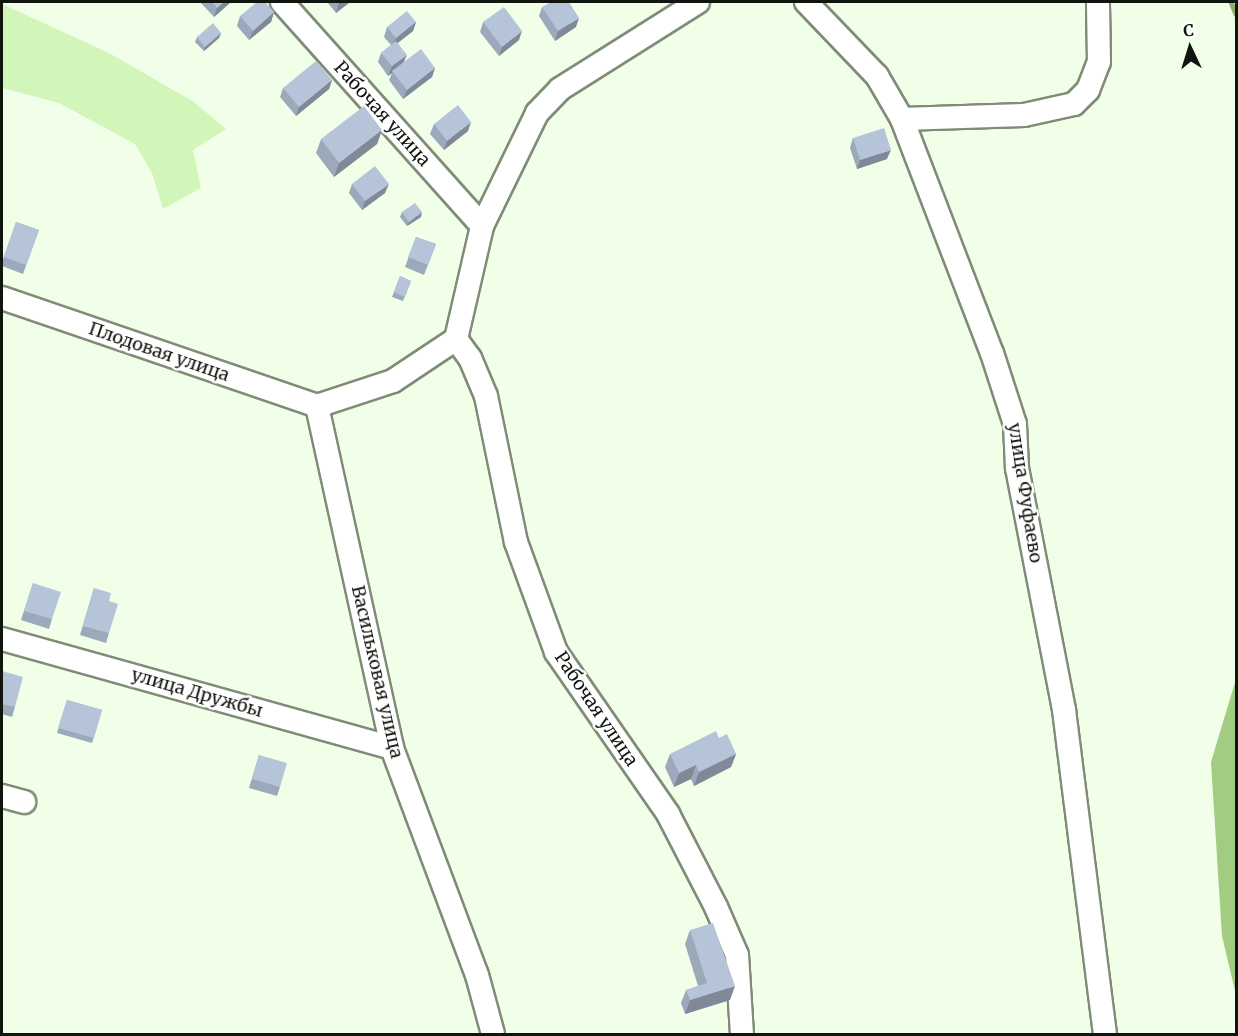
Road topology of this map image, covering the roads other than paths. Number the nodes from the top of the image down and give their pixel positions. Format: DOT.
graph roads {
  1 [pos="282,2"];
  2 [pos="698,2"];
  3 [pos="806,2"];
  4 [pos="1098,2"];
  5 [pos="902,119"];
  6 [pos="482,226"];
  7 [pos="2,298"];
  8 [pos="456,339"];
  9 [pos="316,406"];
  10 [pos="2,639"];
  11 [pos="392,748"];
  12 [pos="2,796"];
  13 [pos="24,802"];
  14 [pos="494,1035"];
  15 [pos="742,1035"];
  16 [pos="1105,1035"];
  1 -- 6 [label="street, Рабочая улица"];
  2 -- 6 [label="street"];
  3 -- 5 [label="street, улица Фуфаево"];
  4 -- 5 [label="street"];
  5 -- 16 [label="street, улица Фуфаево"];
  6 -- 8 [label="street"];
  7 -- 9 [label="street, Плодовая улица"];
  8 -- 9 [label="street"];
  8 -- 15 [label="street, Рабочая улица"];
  9 -- 11 [label="street, Васильковая улица"];
  10 -- 11 [label="street, улица Дружбы"];
  11 -- 14 [label="street, Васильковая улица"];
  12 -- 13 [label="street"];
}
